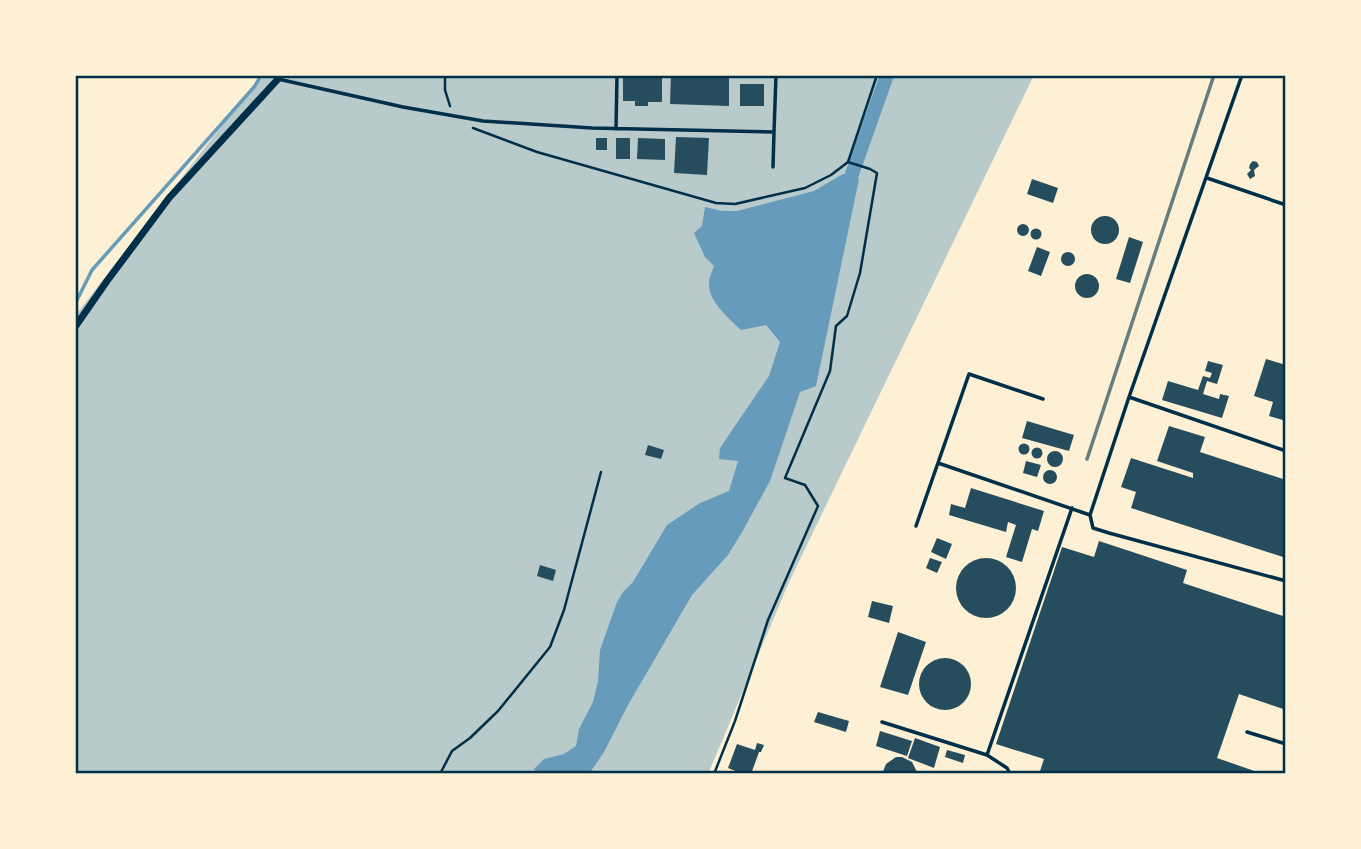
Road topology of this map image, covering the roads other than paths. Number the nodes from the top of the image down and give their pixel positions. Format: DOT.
graph roads {
  1 [pos="617,75"];
  2 [pos="776,75"];
  3 [pos="1242,75"];
  4 [pos="278,77"];
  5 [pos="616,129"];
  6 [pos="774,132"];
  7 [pos="773,167"];
  8 [pos="1207,178"];
  9 [pos="1286,205"];
  10 [pos="75,327"];
  11 [pos="1129,397"];
  12 [pos="1043,399"];
  13 [pos="1286,450"];
  14 [pos="938,463"];
  15 [pos="1072,508"];
  16 [pos="1090,515"];
  17 [pos="916,526"];
  18 [pos="1286,581"];
  19 [pos="882,722"];
  20 [pos="1247,732"];
  21 [pos="1286,744"];
  22 [pos="987,755"];
  23 [pos="1010,774"];
  1 -- 5 [label="lane"];
  2 -- 6 [label="lane"];
  3 -- 8 [label="lane"];
  4 -- 5 [label="lane"];
  4 -- 10 [label="street"];
  5 -- 6 [label="lane"];
  6 -- 7 [label="lane"];
  8 -- 9 [label="lane"];
  8 -- 11 [label="lane"];
  11 -- 13 [label="lane"];
  11 -- 16 [label="lane"];
  12 -- 14 [label="lane"];
  14 -- 15 [label="lane"];
  14 -- 17 [label="lane"];
  15 -- 16 [label="lane"];
  15 -- 22 [label="lane"];
  16 -- 18 [label="lane"];
  19 -- 22 [label="lane"];
  20 -- 21 [label="lane"];
  22 -- 23 [label="lane"];
}
